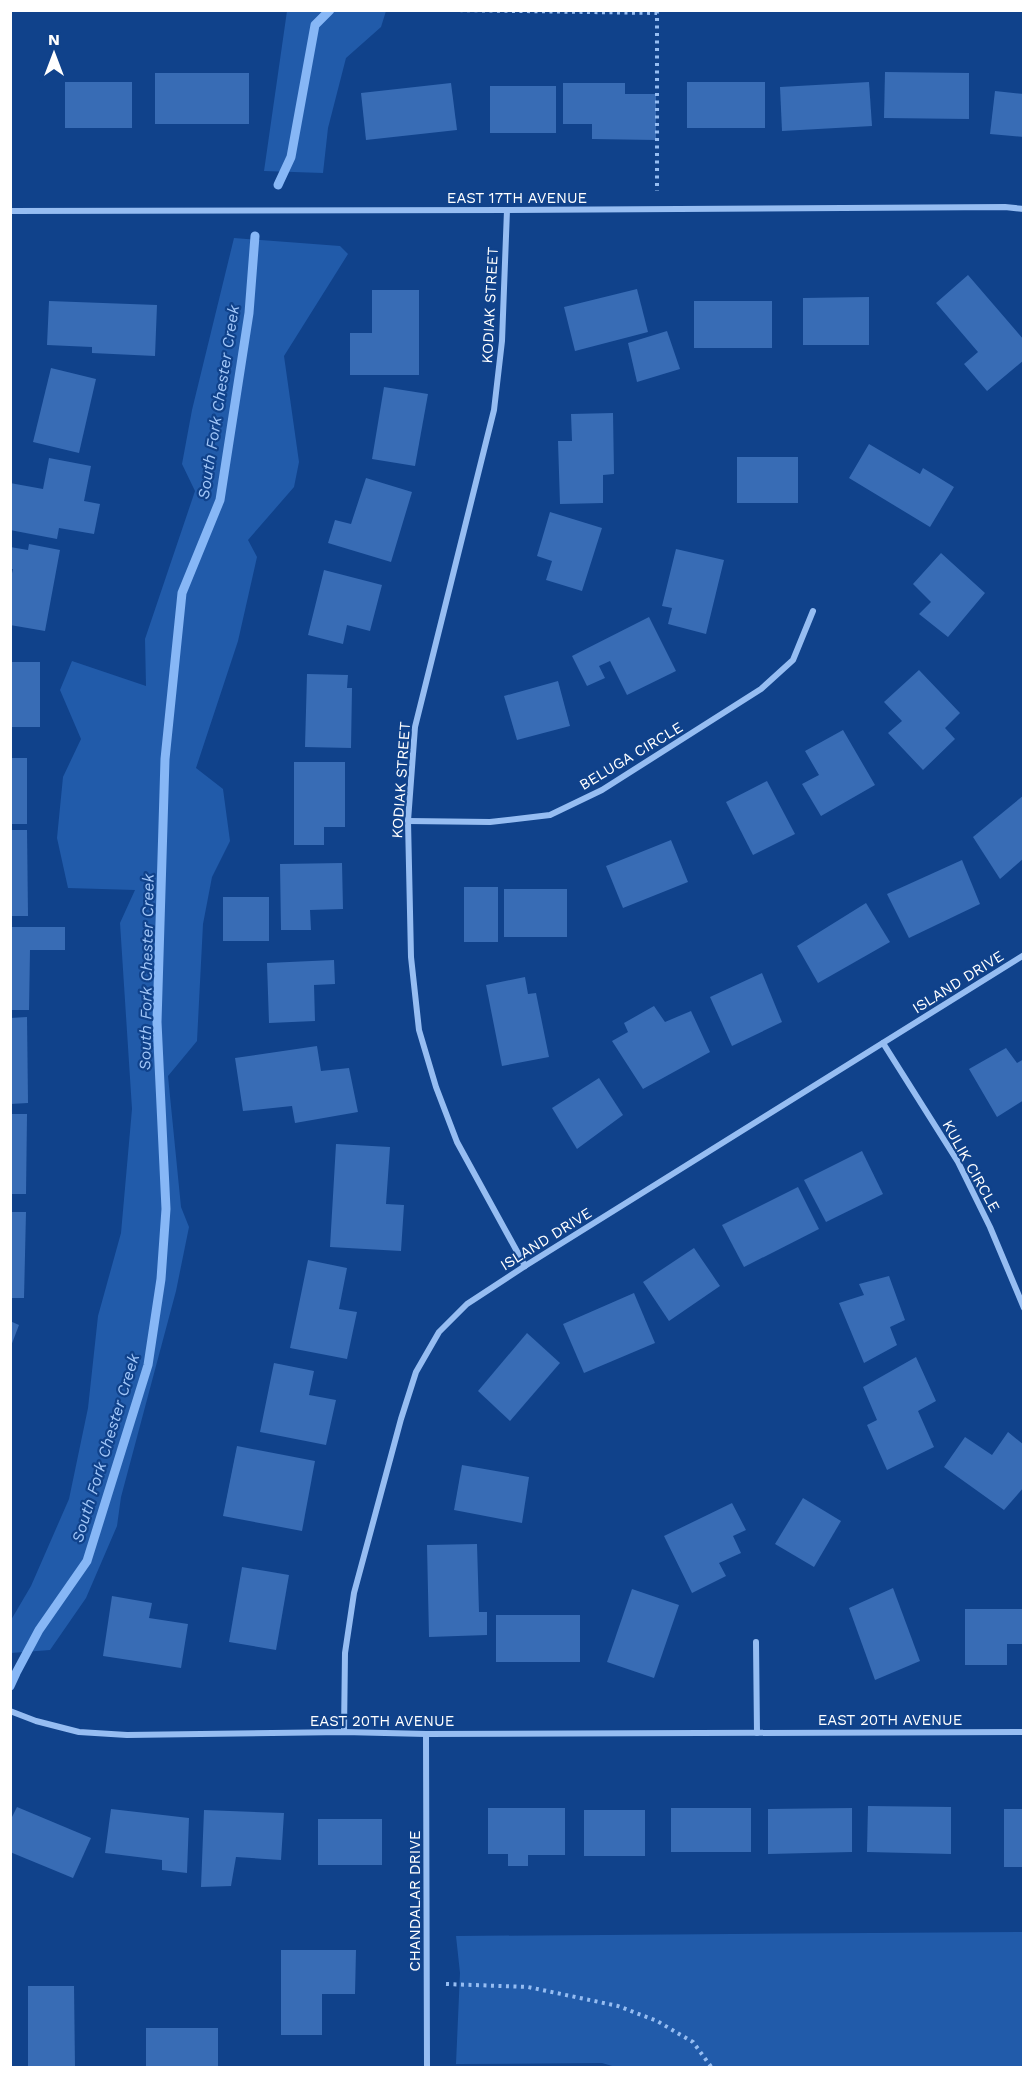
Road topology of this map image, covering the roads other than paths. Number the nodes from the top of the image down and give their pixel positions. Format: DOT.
graph roads {
  1 [pos="1023,209"];
  2 [pos="507,210"];
  3 [pos="10,211"];
  4 [pos="813,611"];
  5 [pos="408,821"];
  6 [pos="1023,955"];
  7 [pos="883,1043"];
  8 [pos="525,1266"];
  9 [pos="1023,1308"];
  10 [pos="756,1642"];
  11 [pos="10,1711"];
  12 [pos="344,1732"];
  13 [pos="1023,1732"];
  14 [pos="757,1733"];
  15 [pos="426,1734"];
  16 [pos="427,2067"];
  1 -- 2 [label="street, EAST 17TH AVENUE"];
  2 -- 3 [label="street, EAST 17TH AVENUE"];
  2 -- 5 [label="street, KODIAK STREET"];
  4 -- 5 [label="street, BELUGA CIRCLE"];
  5 -- 8 [label="street, KODIAK STREET"];
  6 -- 7 [label="street, ISLAND DRIVE"];
  7 -- 8 [label="street, ISLAND DRIVE"];
  7 -- 9 [label="street, KULIK CIRCLE"];
  8 -- 12 [label="street, ISLAND DRIVE"];
  10 -- 14 [label="street"];
  11 -- 12 [label="street, EAST 20TH AVENUE"];
  12 -- 15 [label="street, EAST 20TH AVENUE"];
  13 -- 14 [label="street, EAST 20TH AVENUE"];
  14 -- 15 [label="street, EAST 20TH AVENUE"];
  15 -- 16 [label="street, CHANDALAR DRIVE"];
}
